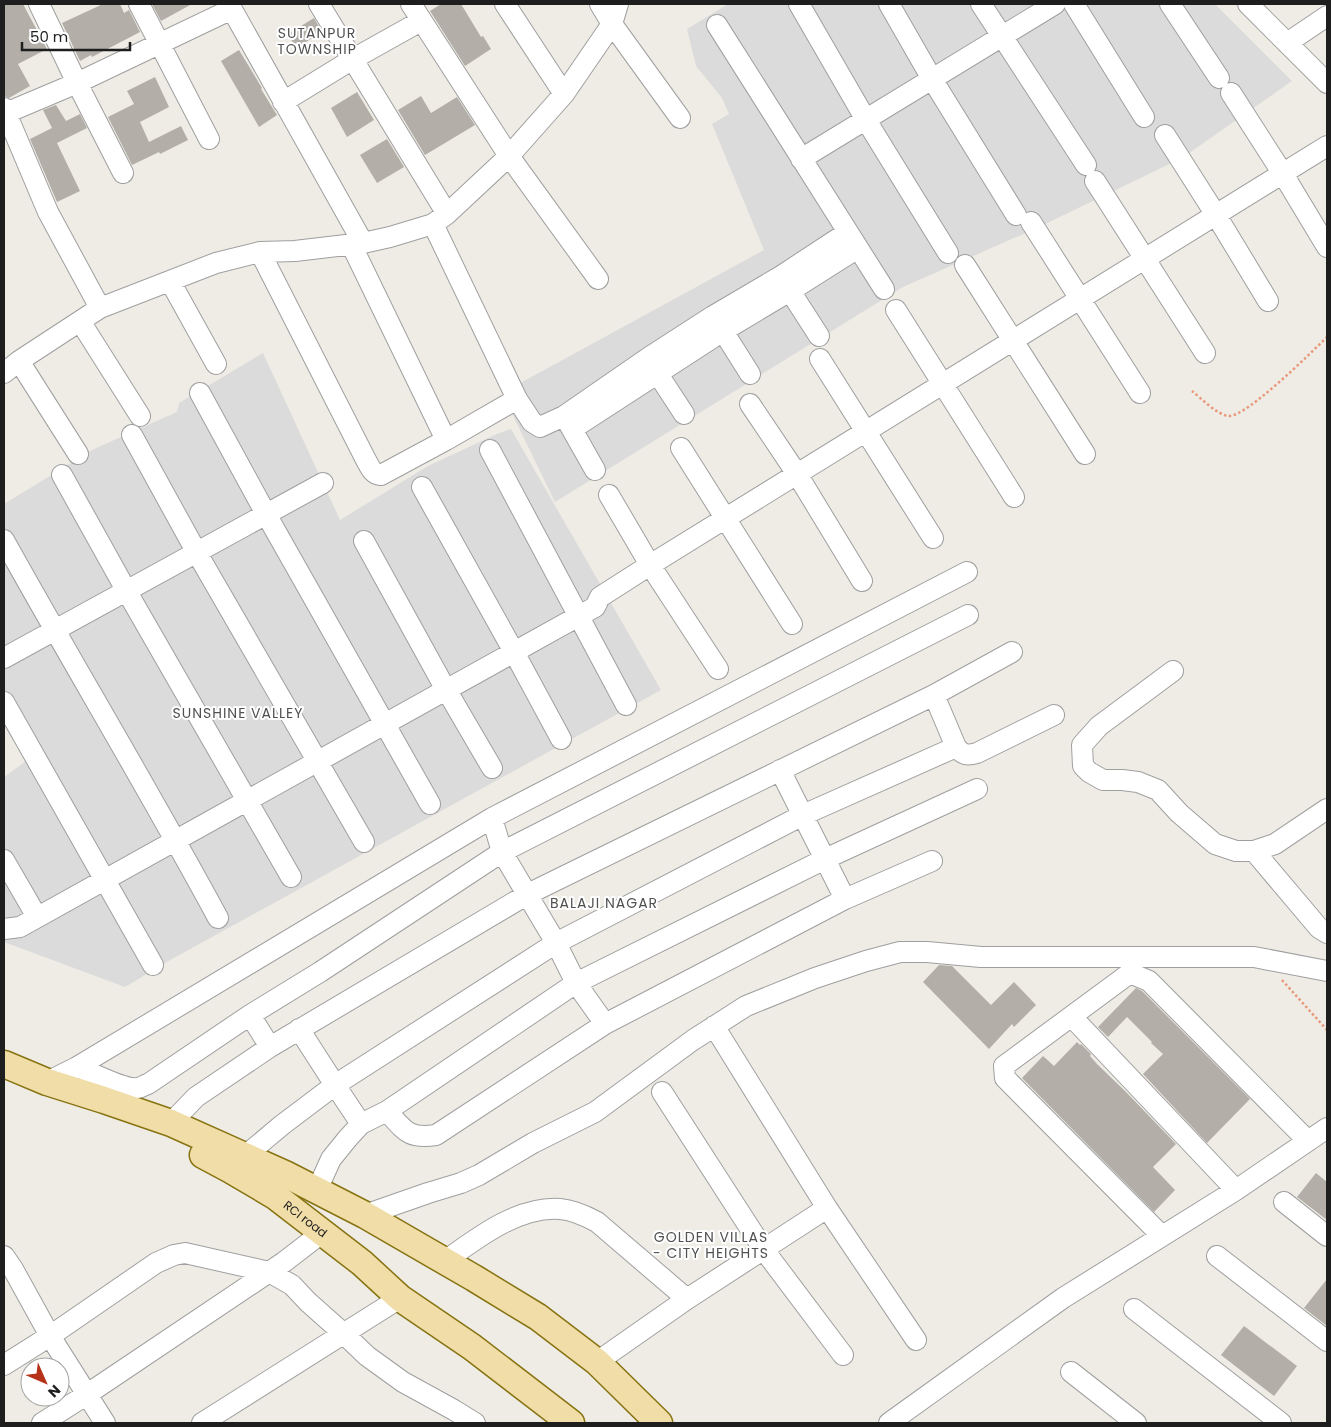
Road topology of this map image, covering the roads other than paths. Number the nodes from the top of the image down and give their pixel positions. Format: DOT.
graph roads {
  1 [pos="39,4"];
  2 [pos="139,4"];
  3 [pos="319,4"];
  4 [pos="505,4"];
  5 [pos="600,4"];
  6 [pos="618,4"];
  7 [pos="799,4"];
  8 [pos="889,4"];
  9 [pos="981,4"];
  10 [pos="1055,4"];
  11 [pos="1074,4"];
  12 [pos="1170,4"];
  13 [pos="1248,4"];
  14 [pos="230,6"];
  15 [pos="416,12"];
  16 [pos="1327,16"];
  17 [pos="612,24"];
  18 [pos="717,25"];
  19 [pos="1002,36"];
  20 [pos="160,43"];
  21 [pos="1287,43"];
  22 [pos="352,60"];
  23 [pos="932,79"];
  24 [pos="77,83"];
  25 [pos="1327,83"];
  26 [pos="564,94"];
  27 [pos="283,102"];
  28 [pos="5,111"];
  29 [pos="1144,117"];
  30 [pos="680,118"];
  31 [pos="866,120"];
  32 [pos="1165,135"];
  33 [pos="209,139"];
  34 [pos="1327,146"];
  35 [pos="510,156"];
  36 [pos="801,159"];
  37 [pos="123,173"];
  38 [pos="1283,174"];
  39 [pos="1216,215"];
  40 [pos="440,219"];
  41 [pos="853,240"];
  42 [pos="357,244"];
  43 [pos="1327,247"];
  44 [pos="260,252"];
  45 [pos="948,253"];
  46 [pos="1145,259"];
  47 [pos="965,265"];
  48 [pos="598,279"];
  49 [pos="170,281"];
  50 [pos="786,283"];
  51 [pos="884,289"];
  52 [pos="1081,299"];
  53 [pos="1268,301"];
  54 [pos="100,308"];
  55 [pos="896,310"];
  56 [pos="80,321"];
  57 [pos="718,324"];
  58 [pos="819,336"];
  59 [pos="1013,340"];
  60 [pos="1205,353"];
  61 [pos="820,358"];
  62 [pos="216,364"];
  63 [pos="653,366"];
  64 [pos="11,367"];
  65 [pos="750,374"];
  66 [pos="943,384"];
  67 [pos="200,393"];
  68 [pos="1140,393"];
  69 [pos="517,399"];
  70 [pos="750,404"];
  71 [pos="684,414"];
  72 [pos="140,416"];
  73 [pos="568,422"];
  74 [pos="866,431"];
  75 [pos="132,435"];
  76 [pos="446,440"];
  77 [pos="681,448"];
  78 [pos="490,450"];
  79 [pos="78,454"];
  80 [pos="1085,454"];
  81 [pos="595,470"];
  82 [pos="796,474"];
  83 [pos="62,475"];
  84 [pos="323,482"];
  85 [pos="422,487"];
  86 [pos="609,495"];
  87 [pos="1014,497"];
  88 [pos="266,514"];
  89 [pos="726,518"];
  90 [pos="933,538"];
  91 [pos="4,540"];
  92 [pos="364,541"];
  93 [pos="197,553"];
  94 [pos="650,565"];
  95 [pos="968,572"];
  96 [pos="862,581"];
  97 [pos="126,590"];
  98 [pos="576,610"];
  99 [pos="968,615"];
  100 [pos="792,624"];
  101 [pos="54,630"];
  102 [pos="511,646"];
  103 [pos="1012,652"];
  104 [pos="4,658"];
  105 [pos="718,669"];
  106 [pos="1173,670"];
  107 [pos="443,684"];
  108 [pos="934,695"];
  109 [pos="4,702"];
  110 [pos="626,705"];
  111 [pos="1054,715"];
  112 [pos="382,719"];
  113 [pos="561,739"];
  114 [pos="956,746"];
  115 [pos="314,757"];
  116 [pos="492,768"];
  117 [pos="780,770"];
  118 [pos="977,789"];
  119 [pos="245,795"];
  120 [pos="430,804"];
  121 [pos="1327,809"];
  122 [pos="803,815"];
  123 [pos="492,818"];
  124 [pos="173,835"];
  125 [pos="364,842"];
  126 [pos="1254,851"];
  127 [pos="502,852"];
  128 [pos="825,858"];
  129 [pos="4,860"];
  130 [pos="932,861"];
  131 [pos="102,874"];
  132 [pos="291,876"];
  133 [pos="528,894"];
  134 [pos="845,900"];
  135 [pos="34,912"];
  136 [pos="218,918"];
  137 [pos="4,928"];
  138 [pos="1327,932"];
  139 [pos="556,943"];
  140 [pos="153,965"];
  141 [pos="1327,971"];
  142 [pos="576,983"];
  143 [pos="250,1015"];
  144 [pos="1072,1017"];
  145 [pos="605,1024"];
  146 [pos="714,1026"];
  147 [pos="299,1029"];
  148 [pos="270,1047"];
  149 [pos="4,1064"];
  150 [pos="77,1067"];
  151 [pos="4,1076"];
  152 [pos="47,1082"];
  153 [pos="336,1085"];
  154 [pos="662,1092"];
  155 [pos="387,1111"];
  156 [pos="171,1123"];
  157 [pos="361,1124"];
  158 [pos="1327,1128"];
  159 [pos="1308,1142"];
  160 [pos="244,1156"];
  161 [pos="317,1190"];
  162 [pos="1236,1190"];
  163 [pos="1284,1202"];
  164 [pos="827,1208"];
  165 [pos="365,1215"];
  166 [pos="323,1232"];
  167 [pos="1162,1236"];
  168 [pos="1327,1236"];
  169 [pos="764,1250"];
  170 [pos="1216,1256"];
  171 [pos="445,1261"];
  172 [pos="7,1267"];
  173 [pos="269,1272"];
  174 [pos="400,1298"];
  175 [pos="687,1299"];
  176 [pos="1134,1309"];
  177 [pos="344,1334"];
  178 [pos="50,1336"];
  179 [pos="916,1340"];
  180 [pos="1327,1340"];
  181 [pos="844,1355"];
  182 [pos="597,1362"];
  183 [pos="4,1365"];
  184 [pos="1071,1372"];
  185 [pos="86,1395"];
  186 [pos="42,1423"];
  187 [pos="106,1423"];
  188 [pos="202,1423"];
  189 [pos="472,1423"];
  190 [pos="571,1423"];
  191 [pos="659,1423"];
  192 [pos="889,1423"];
  193 [pos="1136,1423"];
  194 [pos="1281,1423"];
  1 -- 24 [label="street"];
  2 -- 20 [label="street"];
  3 -- 22 [label="street"];
  4 -- 26 [label="street"];
  5 -- 17 [label="street"];
  6 -- 17 [label="street"];
  7 -- 31 [label="street"];
  8 -- 23 [label="street"];
  9 -- 19 [label="street"];
  10 -- 19 [label="street"];
  11 -- 29 [label="street"];
  12 -- 38 [label="street"];
  13 -- 21 [label="street"];
  14 -- 20 [label="street"];
  14 -- 27 [label="street"];
  15 -- 22 [label="street"];
  15 -- 35 [label="street"];
  16 -- 21 [label="street"];
  17 -- 26 [label="street"];
  17 -- 30 [label="street"];
  18 -- 36 [label="street"];
  19 -- 23 [label="street"];
  19 -- 46 [label="street"];
  20 -- 24 [label="street"];
  20 -- 33 [label="street"];
  21 -- 25 [label="street"];
  22 -- 27 [label="street"];
  22 -- 40 [label="street"];
  23 -- 31 [label="street"];
  23 -- 52 [label="street"];
  24 -- 28 [label="street"];
  24 -- 37 [label="street"];
  26 -- 35 [label="street"];
  27 -- 42 [label="street"];
  28 -- 54 [label="street"];
  31 -- 36 [label="street"];
  31 -- 45 [label="street"];
  32 -- 39 [label="street"];
  34 -- 38 [label="street"];
  35 -- 40 [label="street"];
  35 -- 48 [label="street"];
  36 -- 41 [label="street"];
  38 -- 39 [label="street"];
  38 -- 43 [label="street"];
  39 -- 46 [label="street"];
  39 -- 53 [label="street"];
  40 -- 42 [label="street"];
  40 -- 69 [label="street"];
  41 -- 50 [label="street"];
  41 -- 51 [label="street"];
  42 -- 44 [label="street"];
  42 -- 76 [label="street"];
  44 -- 49 [label="street"];
  44 -- 76 [label="street"];
  46 -- 52 [label="street"];
  46 -- 60 [label="street"];
  47 -- 59 [label="street"];
  49 -- 54 [label="street"];
  49 -- 62 [label="street"];
  50 -- 57 [label="street"];
  50 -- 58 [label="street"];
  52 -- 59 [label="street"];
  52 -- 68 [label="street"];
  54 -- 56 [label="street"];
  55 -- 66 [label="street"];
  56 -- 64 [label="street"];
  56 -- 72 [label="street"];
  57 -- 63 [label="street"];
  57 -- 65 [label="street"];
  59 -- 66 [label="street"];
  59 -- 80 [label="street"];
  61 -- 74 [label="street"];
  63 -- 71 [label="street"];
  63 -- 73 [label="street"];
  64 -- 79 [label="street"];
  66 -- 74 [label="street"];
  66 -- 87 [label="street"];
  67 -- 88 [label="street"];
  69 -- 73 [label="street"];
  69 -- 76 [label="street"];
  70 -- 82 [label="street"];
  73 -- 81 [label="street"];
  74 -- 82 [label="street"];
  74 -- 90 [label="street"];
  75 -- 93 [label="street"];
  77 -- 89 [label="street"];
  78 -- 98 [label="street"];
  82 -- 89 [label="street"];
  82 -- 96 [label="street"];
  83 -- 97 [label="street"];
  84 -- 88 [label="street"];
  85 -- 102 [label="street"];
  86 -- 94 [label="street"];
  88 -- 93 [label="street"];
  88 -- 112 [label="street"];
  89 -- 94 [label="street"];
  89 -- 100 [label="street"];
  91 -- 101 [label="street"];
  92 -- 107 [label="street"];
  93 -- 97 [label="street"];
  93 -- 115 [label="street"];
  94 -- 98 [label="street"];
  94 -- 105 [label="street"];
  95 -- 123 [label="street"];
  97 -- 101 [label="street"];
  97 -- 119 [label="street"];
  98 -- 102 [label="street"];
  98 -- 110 [label="street"];
  99 -- 127 [label="street"];
  101 -- 104 [label="street"];
  101 -- 124 [label="street"];
  102 -- 107 [label="street"];
  102 -- 113 [label="street"];
  103 -- 108 [label="street"];
  106 -- 126 [label="street"];
  107 -- 112 [label="street"];
  107 -- 116 [label="street"];
  108 -- 114 [label="street"];
  108 -- 117 [label="street"];
  109 -- 131 [label="street"];
  111 -- 114 [label="street"];
  112 -- 115 [label="street"];
  112 -- 120 [label="street"];
  114 -- 122 [label="street"];
  115 -- 119 [label="street"];
  115 -- 125 [label="street"];
  117 -- 122 [label="street"];
  117 -- 133 [label="street"];
  118 -- 128 [label="street"];
  119 -- 124 [label="street"];
  119 -- 132 [label="street"];
  121 -- 126 [label="street"];
  122 -- 128 [label="street"];
  122 -- 139 [label="street"];
  123 -- 127 [label="street"];
  123 -- 150 [label="street"];
  124 -- 131 [label="street"];
  124 -- 136 [label="street"];
  126 -- 138 [label="street"];
  127 -- 133 [label="street"];
  127 -- 143 [label="street"];
  128 -- 134 [label="street"];
  128 -- 142 [label="street"];
  129 -- 135 [label="street"];
  130 -- 134 [label="street"];
  131 -- 135 [label="street"];
  131 -- 140 [label="street"];
  133 -- 139 [label="street"];
  133 -- 147 [label="street"];
  134 -- 145 [label="street"];
  135 -- 137 [label="street"];
  139 -- 142 [label="street"];
  139 -- 153 [label="street"];
  141 -- 146 [label="street"];
  142 -- 145 [label="street"];
  142 -- 155 [label="street"];
  143 -- 148 [label="street"];
  143 -- 150 [label="street"];
  144 -- 159 [label="street"];
  144 -- 162 [label="street"];
  144 -- 167 [label="street"];
  145 -- 155 [label="street"];
  146 -- 164 [label="street"];
  146 -- 165 [label="street"];
  147 -- 148 [label="street"];
  147 -- 153 [label="street"];
  148 -- 156 [label="street"];
  149 -- 152 [label="main road"];
  150 -- 152 [label="street"];
  151 -- 166 [label="main road, RCI road"];
  152 -- 156 [label="main road"];
  153 -- 157 [label="street"];
  153 -- 160 [label="street"];
  154 -- 169 [label="street"];
  155 -- 157 [label="street"];
  156 -- 160 [label="main road"];
  157 -- 161 [label="street"];
  158 -- 159 [label="street"];
  159 -- 162 [label="street"];
  160 -- 161 [label="main road"];
  161 -- 165 [label="main road"];
  162 -- 167 [label="street"];
  163 -- 168 [label="street"];
  164 -- 169 [label="street"];
  164 -- 179 [label="street"];
  165 -- 171 [label="main road"];
  166 -- 173 [label="street"];
  166 -- 174 [label="main road, RCI road"];
  167 -- 192 [label="street"];
  169 -- 175 [label="street"];
  169 -- 181 [label="street"];
  170 -- 180 [label="street"];
  171 -- 175 [label="street"];
  171 -- 182 [label="main road"];
  172 -- 178 [label="street"];
  173 -- 177 [label="street"];
  173 -- 178 [label="street"];
  173 -- 185 [label="street"];
  174 -- 177 [label="street"];
  174 -- 190 [label="main road, RCI road"];
  175 -- 182 [label="street"];
  176 -- 194 [label="street"];
  177 -- 188 [label="street"];
  177 -- 189 [label="street"];
  178 -- 183 [label="street"];
  178 -- 185 [label="street"];
  182 -- 191 [label="main road"];
  184 -- 193 [label="street"];
  185 -- 186 [label="street"];
  185 -- 187 [label="street"];
}
